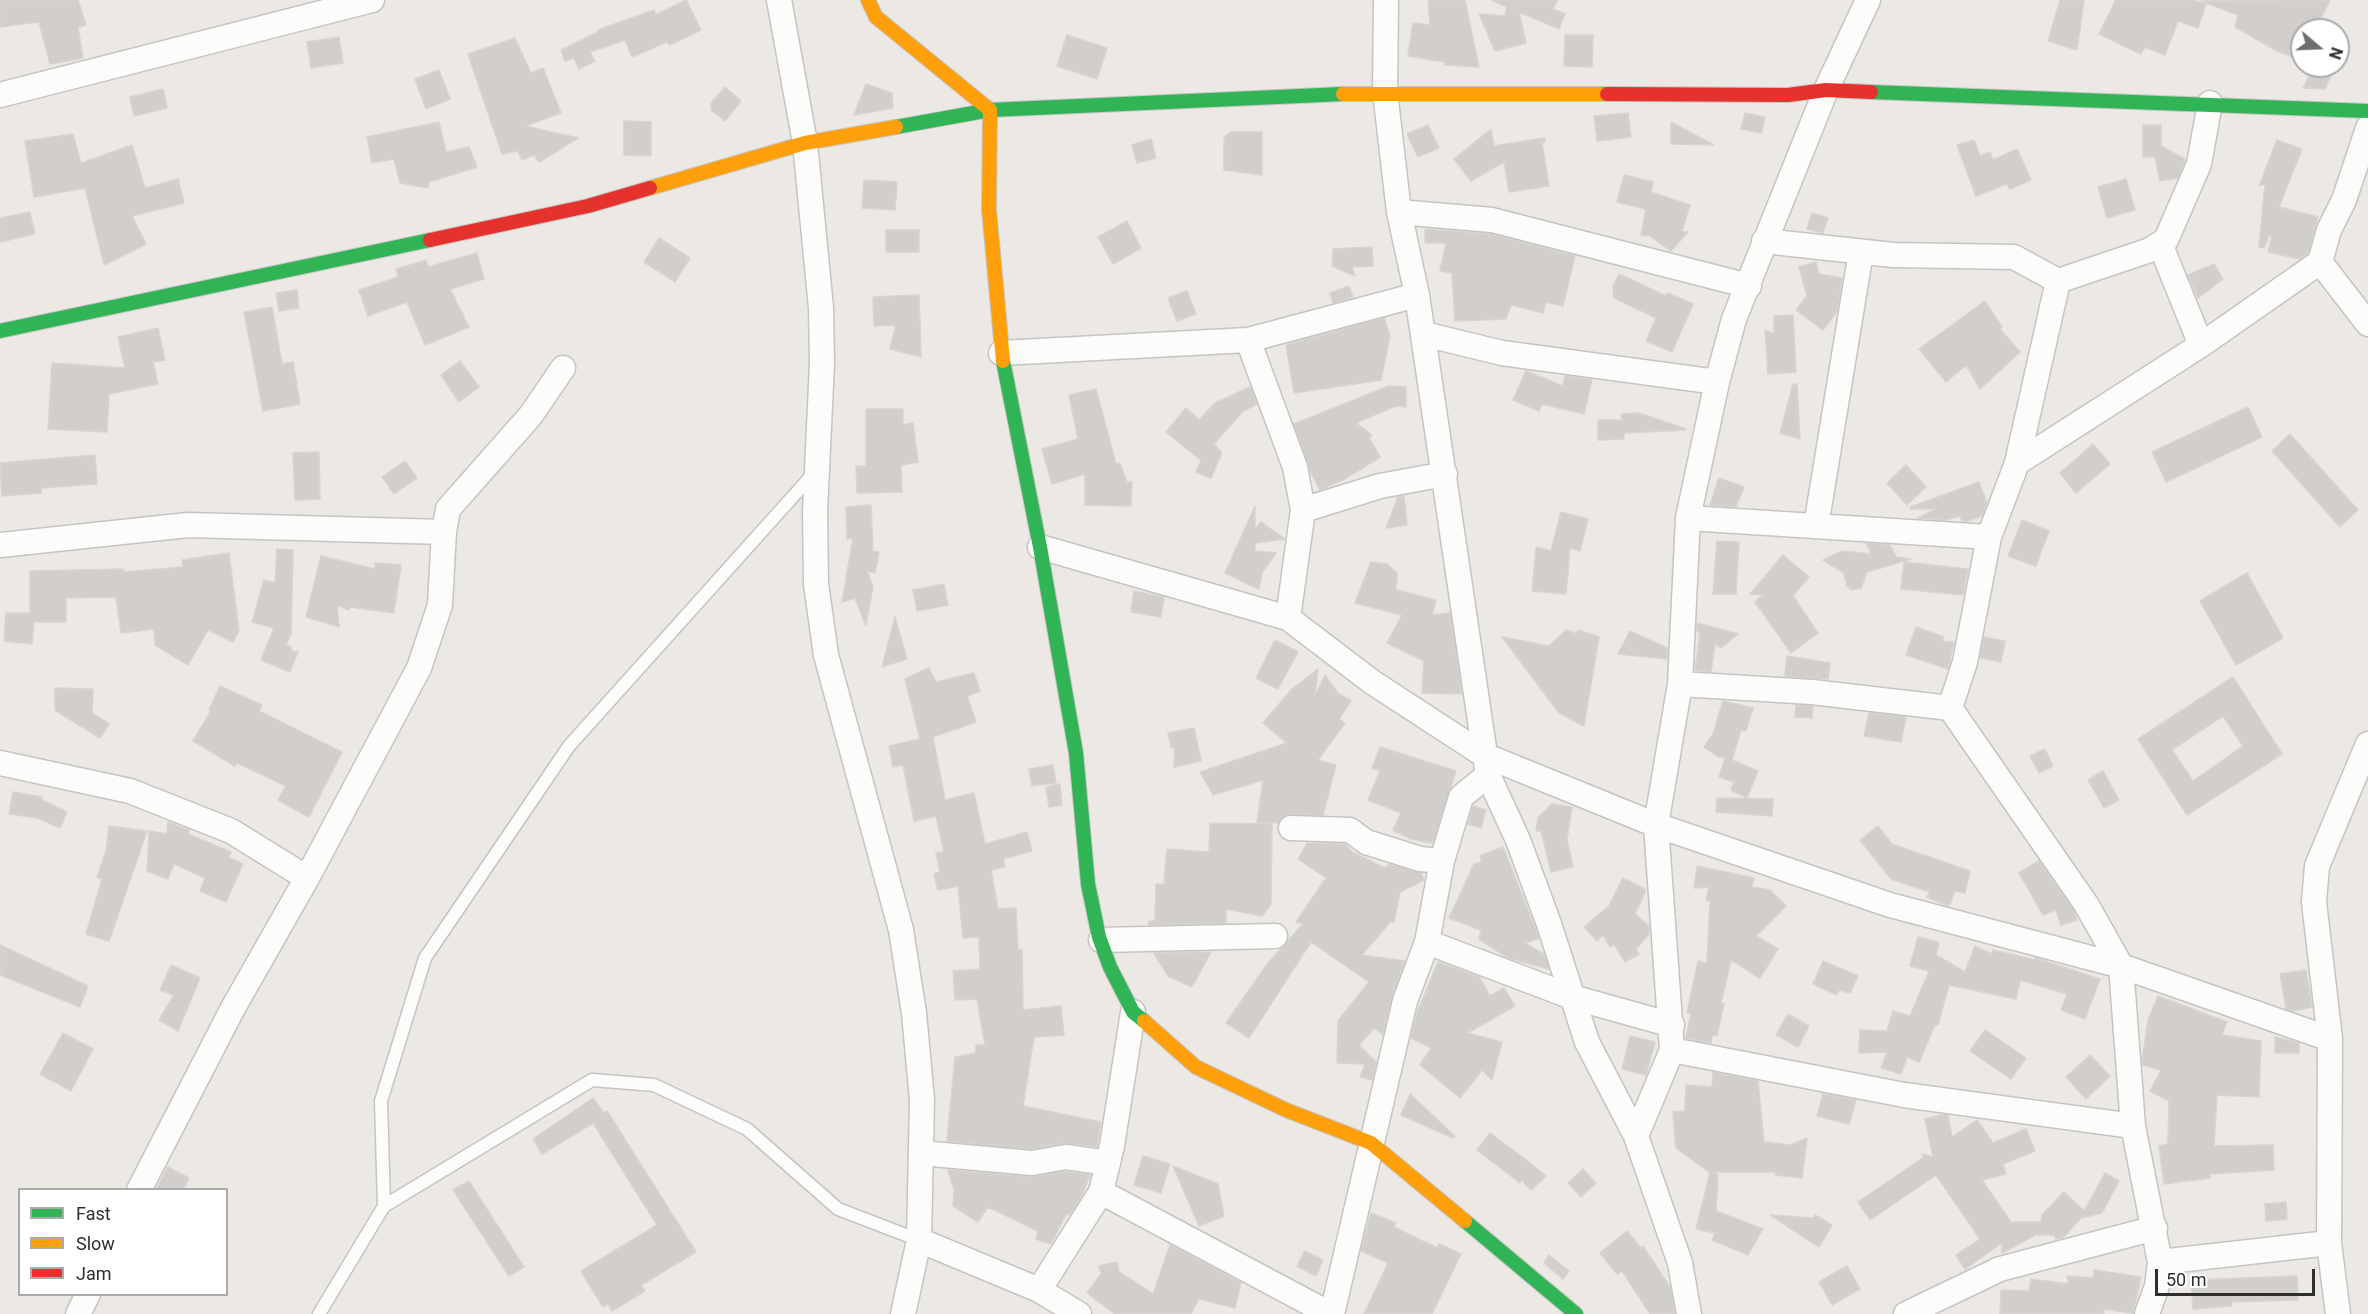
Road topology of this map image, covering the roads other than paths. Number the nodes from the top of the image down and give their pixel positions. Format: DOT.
graph roads {
  1 [pos="372,0"];
  2 [pos="868,0"];
  3 [pos="1386,0"];
  4 [pos="1868,0"];
  5 [pos="785,4"];
  6 [pos="1826,90"];
  7 [pos="1385,92"];
  8 [pos="0,95"];
  9 [pos="2210,103"];
  10 [pos="990,110"];
  11 [pos="2368,111"];
  12 [pos="2368,128"];
  13 [pos="805,143"];
  14 [pos="1399,212"];
  15 [pos="1764,241"];
  16 [pos="2160,246"];
  17 [pos="1862,252"];
  18 [pos="2320,262"];
  19 [pos="2058,280"];
  20 [pos="1749,286"];
  21 [pos="1418,295"];
  22 [pos="2368,324"];
  23 [pos="0,331"];
  24 [pos="1424,334"];
  25 [pos="1248,340"];
  26 [pos="2201,345"];
  27 [pos="1001,353"];
  28 [pos="563,368"];
  29 [pos="1717,382"];
  30 [pos="2018,463"];
  31 [pos="817,469"];
  32 [pos="1446,474"];
  33 [pos="1303,510"];
  34 [pos="1688,518"];
  35 [pos="1816,526"];
  36 [pos="444,532"];
  37 [pos="1989,537"];
  38 [pos="0,544"];
  39 [pos="1040,547"];
  40 [pos="1288,618"];
  41 [pos="1680,684"];
  42 [pos="1950,708"];
  43 [pos="2368,744"];
  44 [pos="0,763"];
  45 [pos="1486,765"];
  46 [pos="1656,825"];
  47 [pos="1291,828"];
  48 [pos="1442,861"];
  49 [pos="307,878"];
  50 [pos="1275,936"];
  51 [pos="1101,940"];
  52 [pos="1427,942"];
  53 [pos="2121,966"];
  54 [pos="1572,997"];
  55 [pos="1133,1012"];
  56 [pos="1672,1025"];
  57 [pos="2330,1039"];
  58 [pos="1672,1050"];
  59 [pos="2133,1126"];
  60 [pos="1636,1136"];
  61 [pos="1371,1143"];
  62 [pos="921,1153"];
  63 [pos="1108,1163"];
  64 [pos="140,1188"];
  65 [pos="1101,1191"];
  66 [pos="384,1206"];
  67 [pos="2155,1228"];
  68 [pos="919,1240"];
  69 [pos="2329,1243"];
  70 [pos="2160,1262"];
  71 [pos="1039,1290"];
  72 [pos="87,1296"];
  73 [pos="78,1314"];
  74 [pos="319,1314"];
  75 [pos="903,1314"];
  76 [pos="1079,1314"];
  77 [pos="1331,1314"];
  78 [pos="1576,1314"];
  79 [pos="1689,1314"];
  80 [pos="1906,1314"];
  81 [pos="2146,1314"];
  82 [pos="2338,1314"];
  1 -- 8 [label="street"];
  2 -- 10 [label="street"];
  3 -- 7 [label="street"];
  4 -- 6 [label="street"];
  5 -- 13 [label="street"];
  6 -- 7 [label="street"];
  6 -- 9 [label="street"];
  6 -- 15 [label="street"];
  7 -- 10 [label="street"];
  7 -- 14 [label="street"];
  9 -- 11 [label="street"];
  9 -- 16 [label="street"];
  10 -- 13 [label="street"];
  10 -- 27 [label="street"];
  12 -- 18 [label="street"];
  13 -- 23 [label="street"];
  13 -- 31 [label="street"];
  14 -- 20 [label="street"];
  14 -- 21 [label="street"];
  15 -- 17 [label="street"];
  15 -- 20 [label="street"];
  16 -- 19 [label="street"];
  16 -- 26 [label="street"];
  17 -- 19 [label="street"];
  17 -- 35 [label="street"];
  18 -- 22 [label="street"];
  18 -- 26 [label="street"];
  19 -- 30 [label="street"];
  20 -- 29 [label="street"];
  21 -- 24 [label="street"];
  21 -- 25 [label="street"];
  24 -- 29 [label="street"];
  24 -- 32 [label="street"];
  25 -- 27 [label="street"];
  25 -- 33 [label="street"];
  26 -- 30 [label="street"];
  27 -- 39 [label="street"];
  28 -- 36 [label="street"];
  29 -- 34 [label="street"];
  30 -- 37 [label="street"];
  31 -- 62 [label="street"];
  31 -- 66 [label="lane"];
  32 -- 33 [label="street"];
  32 -- 45 [label="street"];
  33 -- 40 [label="street"];
  34 -- 35 [label="street"];
  34 -- 41 [label="street"];
  35 -- 37 [label="street"];
  36 -- 38 [label="street"];
  36 -- 49 [label="street"];
  37 -- 42 [label="street"];
  39 -- 40 [label="street"];
  39 -- 51 [label="street"];
  40 -- 45 [label="street"];
  41 -- 42 [label="street"];
  41 -- 46 [label="street"];
  42 -- 53 [label="street"];
  43 -- 57 [label="street"];
  44 -- 49 [label="street"];
  45 -- 46 [label="street"];
  45 -- 48 [label="street"];
  45 -- 54 [label="street"];
  46 -- 53 [label="street"];
  46 -- 56 [label="street"];
  47 -- 48 [label="street"];
  48 -- 52 [label="street"];
  49 -- 64 [label="street"];
  50 -- 51 [label="street"];
  51 -- 55 [label="street"];
  52 -- 54 [label="street"];
  52 -- 61 [label="street"];
  53 -- 57 [label="street"];
  53 -- 59 [label="street"];
  54 -- 56 [label="street"];
  54 -- 60 [label="street"];
  55 -- 61 [label="street"];
  55 -- 63 [label="street"];
  56 -- 58 [label="street"];
  57 -- 69 [label="street"];
  58 -- 59 [label="street"];
  58 -- 60 [label="street"];
  59 -- 67 [label="street"];
  60 -- 79 [label="street"];
  61 -- 77 [label="street"];
  61 -- 78 [label="street"];
  62 -- 63 [label="street"];
  62 -- 68 [label="street"];
  63 -- 65 [label="street"];
  65 -- 71 [label="street"];
  65 -- 77 [label="street"];
  66 -- 68 [label="lane"];
  66 -- 74 [label="lane"];
  67 -- 70 [label="street"];
  67 -- 80 [label="street"];
  68 -- 71 [label="street"];
  68 -- 75 [label="street"];
  69 -- 70 [label="street"];
  69 -- 82 [label="street"];
  70 -- 81 [label="street"];
  71 -- 76 [label="street"];
  72 -- 73 [label="street"];
}
